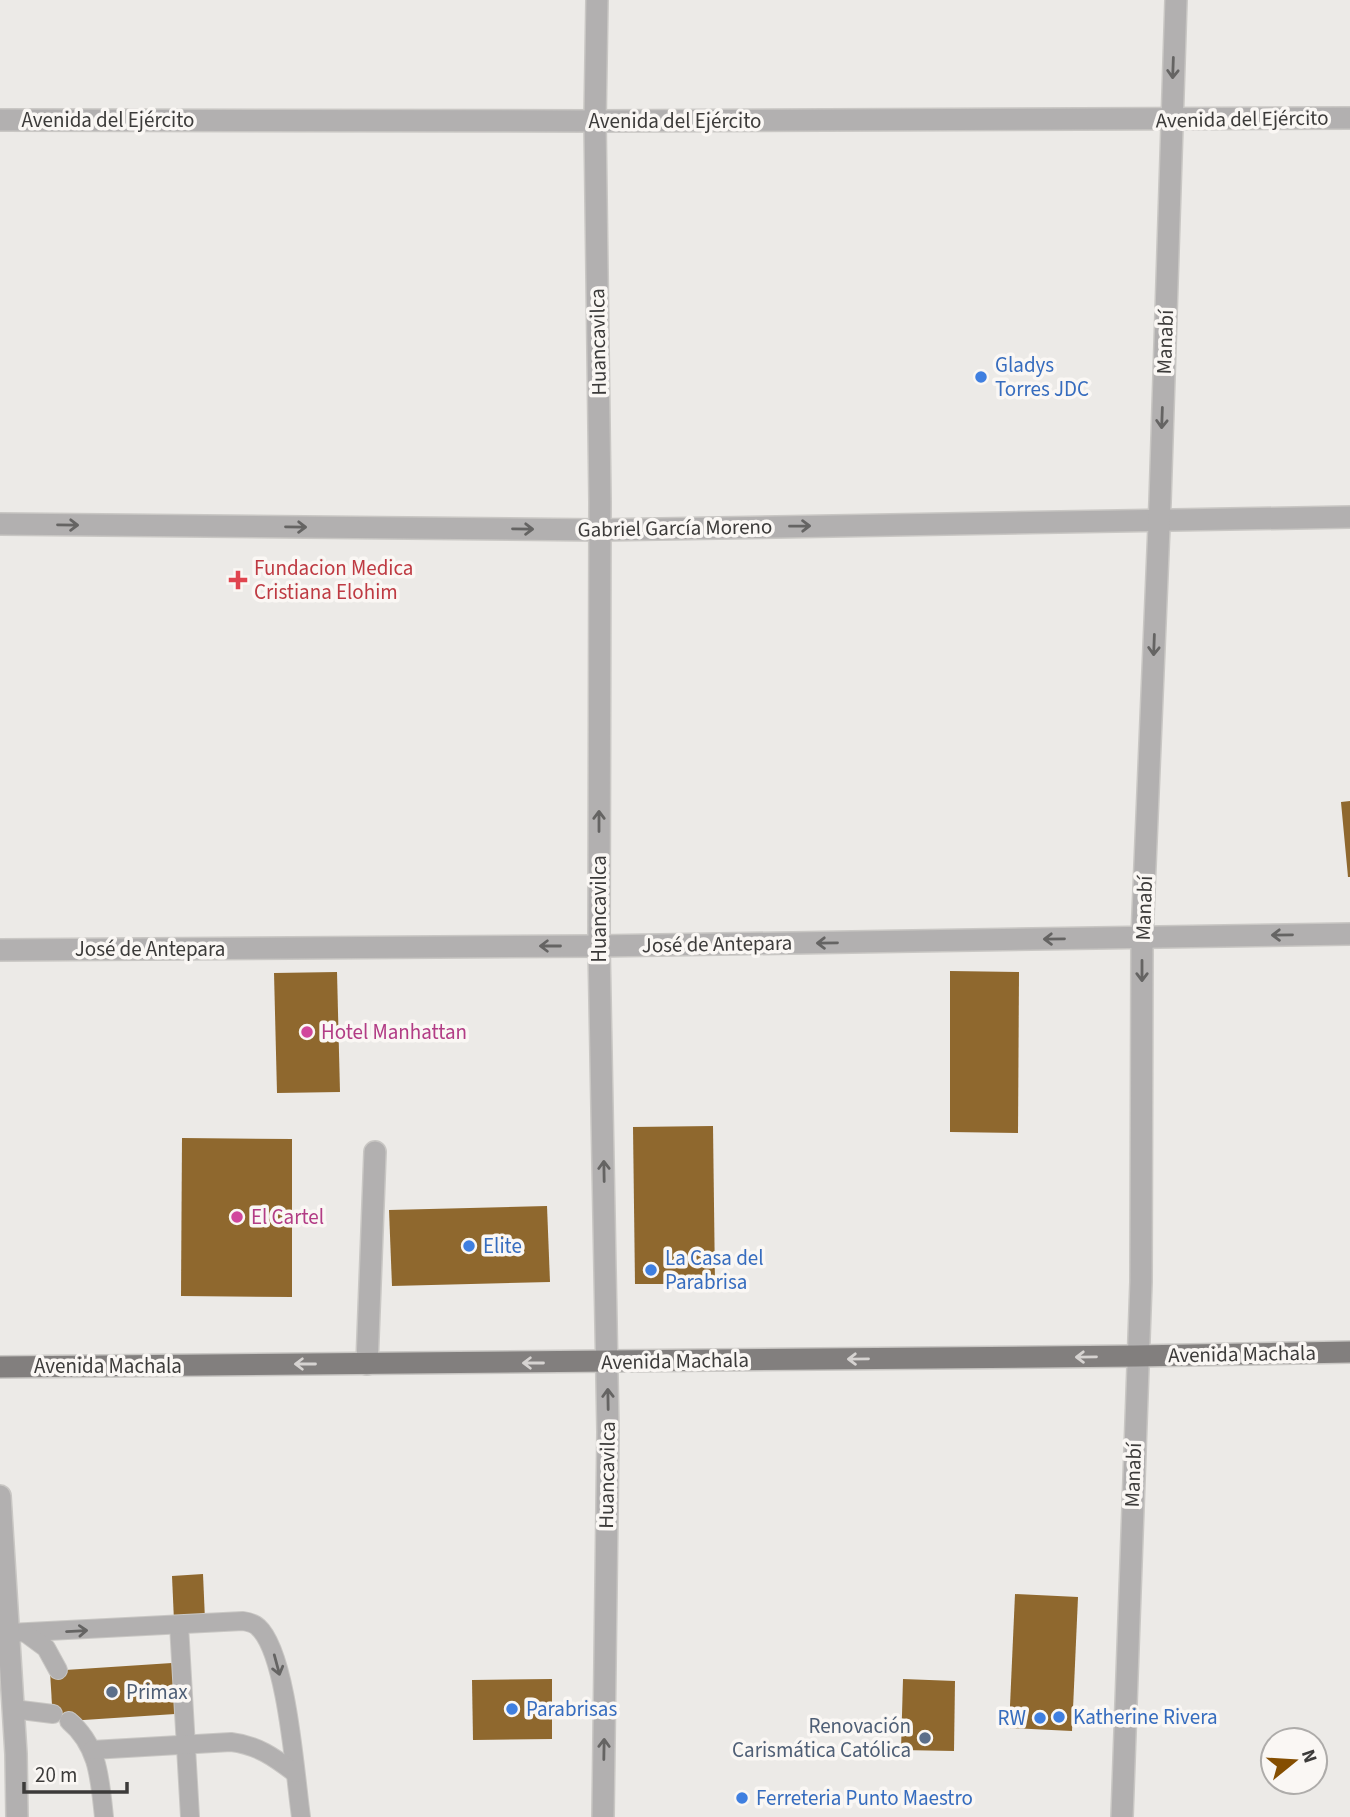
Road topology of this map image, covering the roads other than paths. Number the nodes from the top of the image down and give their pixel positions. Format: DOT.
graph roads {
  1 [pos="597,0"];
  2 [pos="1176,0"];
  3 [pos="1350,118"];
  4 [pos="0,120"];
  5 [pos="1171,120"];
  6 [pos="594,121"];
  7 [pos="1350,517"];
  8 [pos="1159,520"];
  9 [pos="0,524"];
  10 [pos="599,530"];
  11 [pos="1350,934"];
  12 [pos="1142,938"];
  13 [pos="599,946"];
  14 [pos="0,950"];
  15 [pos="374,1152"];
  16 [pos="1350,1352"];
  17 [pos="1136,1356"];
  18 [pos="607,1362"];
  19 [pos="367,1364"];
  20 [pos="0,1367"];
  21 [pos="0,1496"];
  22 [pos="179,1625"];
  23 [pos="18,1633"];
  24 [pos="58,1670"];
  25 [pos="13,1709"];
  26 [pos="185,1745"];
  27 [pos="92,1750"];
  28 [pos="295,1773"];
  29 [pos="17,1817"];
  30 [pos="103,1817"];
  31 [pos="190,1817"];
  32 [pos="301,1817"];
  33 [pos="603,1817"];
  34 [pos="1122,1817"];
  1 -- 6 [label="street, Huancavilca"];
  2 -- 5 [label="street, Manabí, one-way"];
  3 -- 5 [label="street, Avenida del Ejército"];
  4 -- 6 [label="street, Avenida del Ejército"];
  5 -- 6 [label="street, Avenida del Ejército"];
  5 -- 8 [label="street, Manabí, one-way"];
  6 -- 10 [label="street, Huancavilca"];
  7 -- 8 [label="street, Gabriel García Moreno"];
  10 -- 8 [label="street, Gabriel García Moreno, one-way"];
  8 -- 12 [label="street, Manabí, one-way"];
  9 -- 10 [label="street, Gabriel García Moreno, one-way"];
  13 -- 10 [label="street, Huancavilca, one-way"];
  11 -- 12 [label="street, José de Antepara, one-way"];
  12 -- 13 [label="street, José de Antepara, one-way"];
  12 -- 17 [label="street, Manabí, one-way"];
  13 -- 14 [label="street, José de Antepara, one-way"];
  18 -- 13 [label="street, Huancavilca, one-way"];
  15 -- 19 [label="street"];
  16 -- 17 [label="main road, Avenida Machala"];
  17 -- 18 [label="main road, Avenida Machala, one-way"];
  17 -- 34 [label="street, Manabí"];
  18 -- 19 [label="main road, Avenida Machala, one-way"];
  33 -- 18 [label="street, Huancavilca, one-way"];
  19 -- 20 [label="main road, Avenida Machala, one-way"];
  21 -- 23 [label="street"];
  23 -- 22 [label="lane, one-way"];
  22 -- 26 [label="lane"];
  22 -- 28 [label="lane, one-way"];
  23 -- 24 [label="lane"];
  23 -- 25 [label="street"];
  25 -- 27 [label="lane"];
  25 -- 29 [label="street"];
  26 -- 27 [label="lane"];
  26 -- 28 [label="lane"];
  26 -- 31 [label="lane"];
  27 -- 30 [label="lane"];
  28 -- 32 [label="lane"];
}
